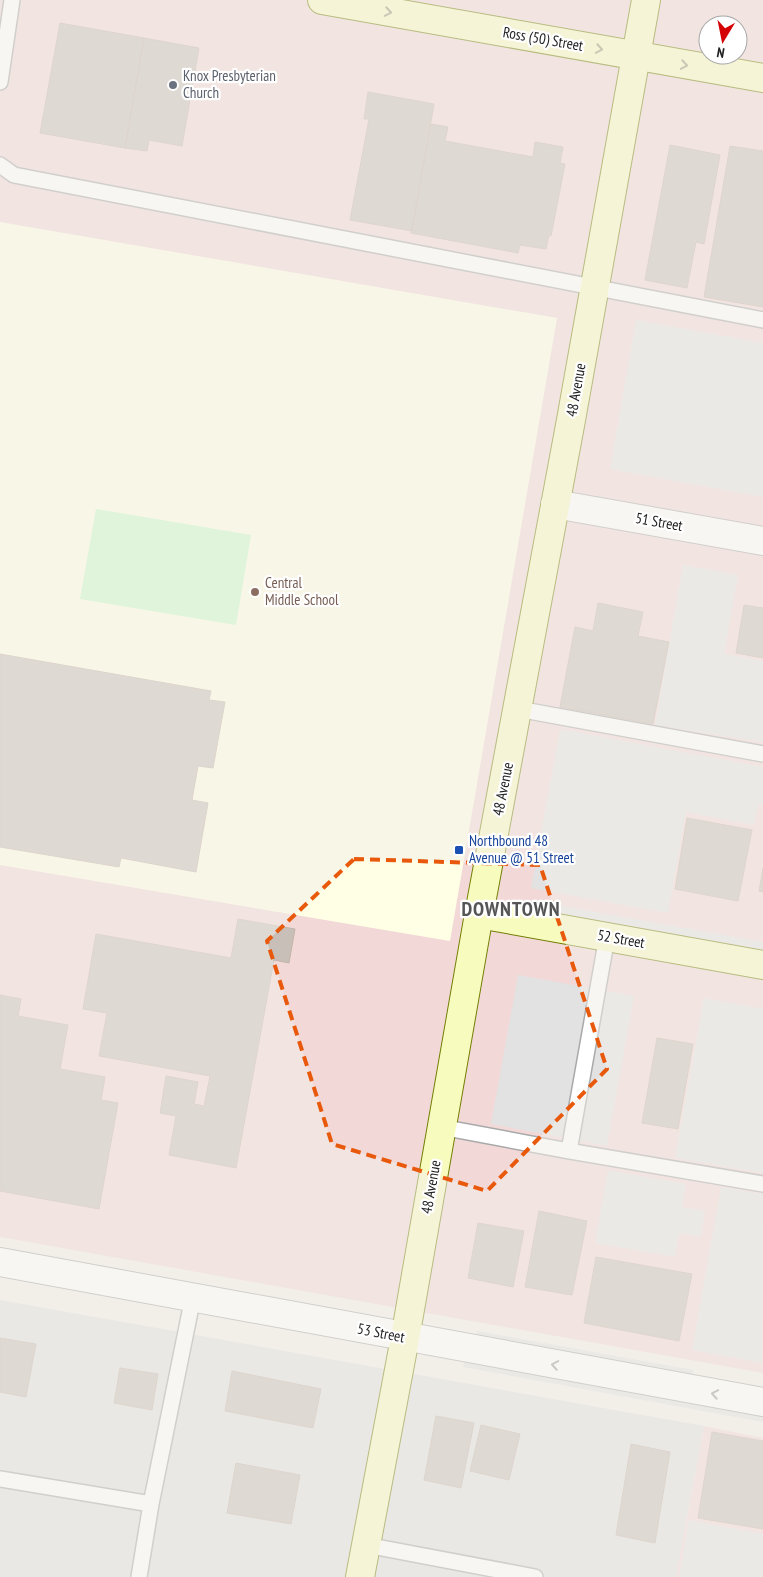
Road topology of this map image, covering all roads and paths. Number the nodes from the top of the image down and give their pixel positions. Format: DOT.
graph roads {
  1 [pos="12,0"];
  2 [pos="322,0"];
  3 [pos="646,0"];
  4 [pos="636,56"];
  5 [pos="763,78"];
  6 [pos="0,82"];
  7 [pos="0,165"];
  8 [pos="595,288"];
  9 [pos="763,320"];
  10 [pos="555,504"];
  11 [pos="763,541"];
  12 [pos="518,709"];
  13 [pos="763,754"];
  14 [pos="479,914"];
  15 [pos="607,937"];
  16 [pos="763,964"];
  17 [pos="441,1126"];
  18 [pos="569,1151"];
  19 [pos="763,1184"];
  20 [pos="0,1262"];
  21 [pos="193,1297"];
  22 [pos="405,1338"];
  23 [pos="763,1402"];
  24 [pos="0,1479"];
  25 [pos="151,1504"];
  26 [pos="366,1545"];
  27 [pos="139,1577"];
  28 [pos="360,1577"];
  29 [pos="535,1577"];
  1 -- 6 [label="lane"];
  2 -- 4 [label="street, Ross (50) Street, one-way"];
  3 -- 4 [label="street, 48 Avenue"];
  4 -- 5 [label="street, Ross (50) Street, one-way"];
  4 -- 8 [label="street, 48 Avenue"];
  7 -- 8 [label="lane"];
  8 -- 9 [label="lane"];
  8 -- 10 [label="street, 48 Avenue"];
  10 -- 11 [label="street, 51 Street"];
  10 -- 12 [label="street, 48 Avenue"];
  12 -- 13 [label="lane"];
  12 -- 14 [label="street, 48 Avenue"];
  14 -- 15 [label="street, 52 Street"];
  14 -- 17 [label="street, 48 Avenue"];
  15 -- 16 [label="street, 52 Street"];
  15 -- 18 [label="lane"];
  17 -- 18 [label="lane"];
  17 -- 22 [label="street, 48 Avenue"];
  18 -- 19 [label="lane"];
  20 -- 21 [label="street, 53 Street"];
  21 -- 22 [label="street, 53 Street"];
  21 -- 25 [label="lane"];
  23 -- 22 [label="street, 53 Street, one-way"];
  22 -- 26 [label="street, 48 Avenue"];
  24 -- 25 [label="lane"];
  25 -- 27 [label="lane"];
  26 -- 28 [label="street, 48 Avenue"];
  26 -- 29 [label="lane"];
}
